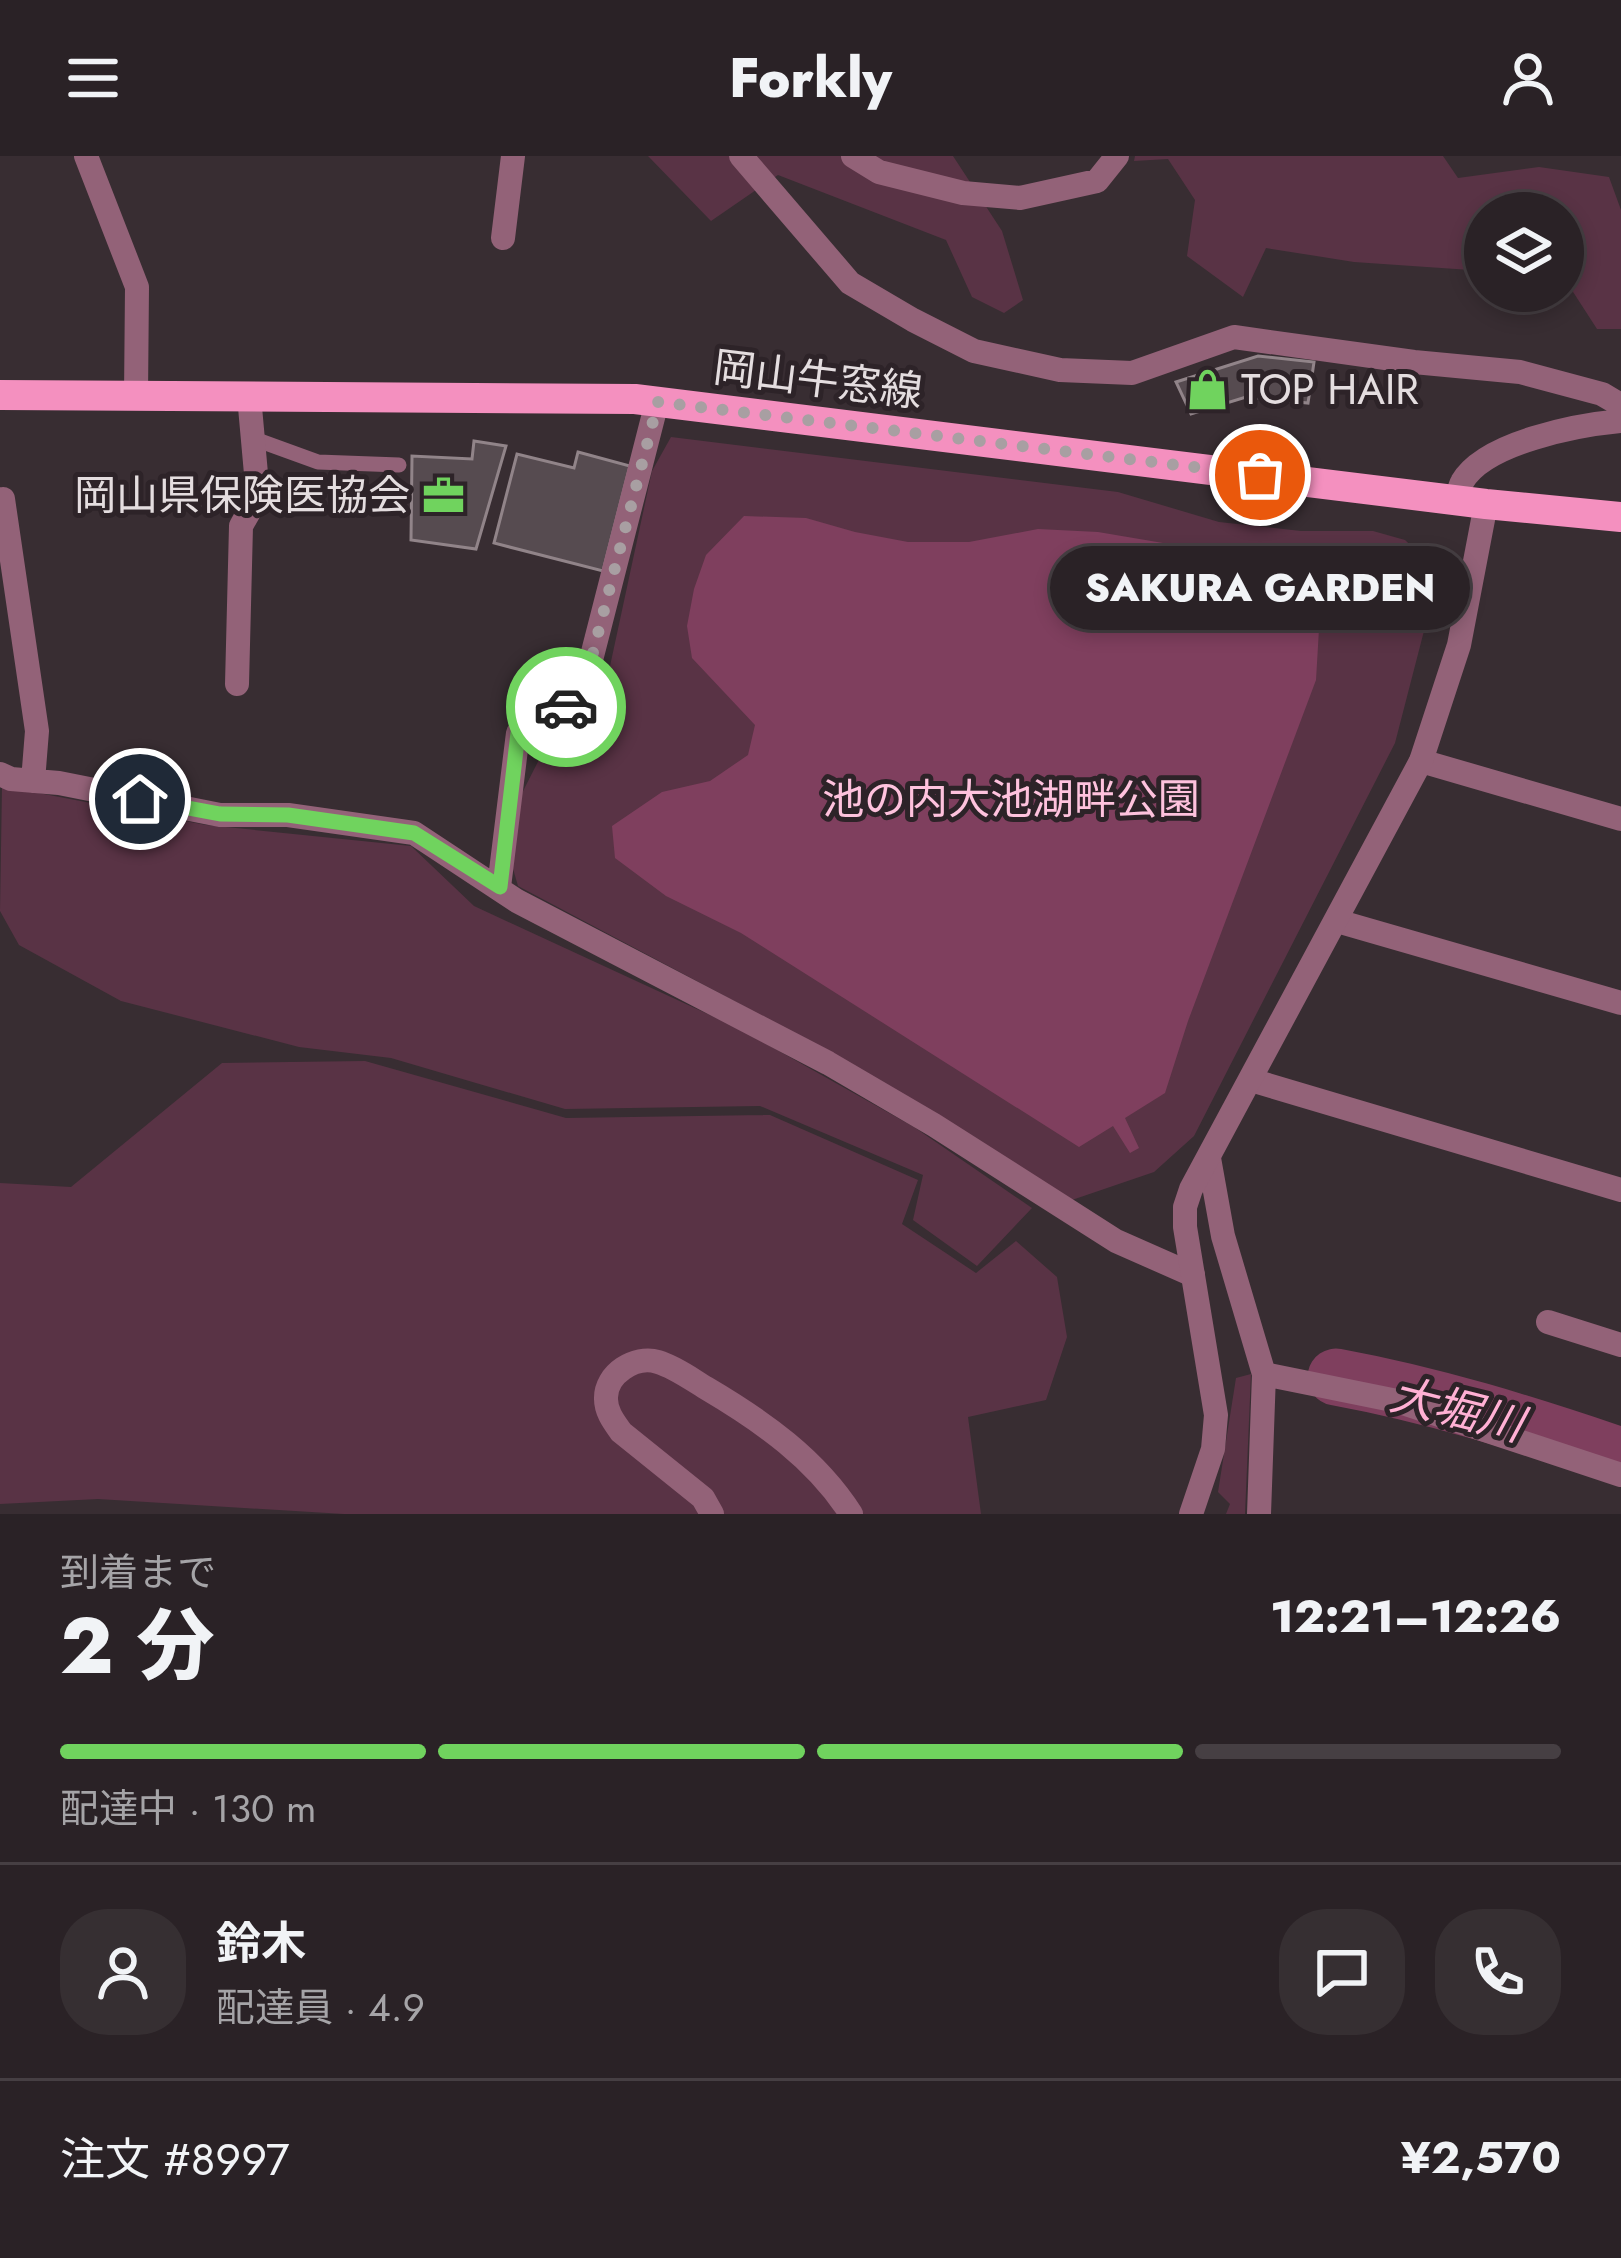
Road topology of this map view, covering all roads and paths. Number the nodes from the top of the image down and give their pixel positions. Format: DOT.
graph roads {
  1 [pos="86,156"];
  2 [pos="513,156"];
  3 [pos="742,156"];
  4 [pos="853,156"];
  5 [pos="1117,156"];
  6 [pos="503,238"];
  7 [pos="0,394"];
  8 [pos="136,396"];
  9 [pos="249,396"];
  10 [pos="658,402"];
  11 [pos="1621,405"];
  12 [pos="1621,422"];
  13 [pos="252,438"];
  14 [pos="399,465"];
  15 [pos="3,499"];
  16 [pos="1471,502"];
  17 [pos="1621,517"];
  18 [pos="237,684"];
  19 [pos="1421,761"];
  20 [pos="0,774"];
  21 [pos="33,781"];
  22 [pos="1621,819"];
  23 [pos="500,887"];
  24 [pos="1337,921"];
  25 [pos="1621,1003"];
  26 [pos="1251,1080"];
  27 [pos="1209,1158"];
  28 [pos="1621,1190"];
  29 [pos="1193,1275"];
  30 [pos="1548,1322"];
  31 [pos="1621,1345"];
  32 [pos="1264,1374"];
  33 [pos="1621,1475"];
  34 [pos="712,1514"];
  35 [pos="851,1514"];
  36 [pos="1191,1514"];
  37 [pos="1258,1514"];
  1 -- 8 [label="street"];
  2 -- 6 [label="street"];
  3 -- 11 [label="street"];
  4 -- 5 [label="street"];
  7 -- 8 [label="main road, 岡山牛窓線"];
  8 -- 9 [label="main road, 岡山牛窓線"];
  9 -- 10 [label="main road, 岡山牛窓線"];
  9 -- 13 [label="street"];
  10 -- 16 [label="main road, 岡山牛窓線"];
  10 -- 23 [label="street"];
  12 -- 16 [label="street"];
  13 -- 14 [label="lane"];
  13 -- 18 [label="street"];
  15 -- 21 [label="street"];
  16 -- 17 [label="main road, 岡山牛窓線"];
  16 -- 19 [label="street"];
  19 -- 22 [label="street"];
  19 -- 24 [label="street"];
  20 -- 21 [label="street"];
  21 -- 23 [label="street"];
  23 -- 29 [label="street"];
  24 -- 25 [label="street"];
  24 -- 26 [label="street"];
  26 -- 27 [label="street"];
  26 -- 28 [label="street"];
  27 -- 29 [label="street"];
  27 -- 32 [label="street"];
  29 -- 36 [label="street"];
  30 -- 31 [label="street"];
  32 -- 33 [label="street"];
  32 -- 37 [label="street"];
  34 -- 35 [label="street"];
}
